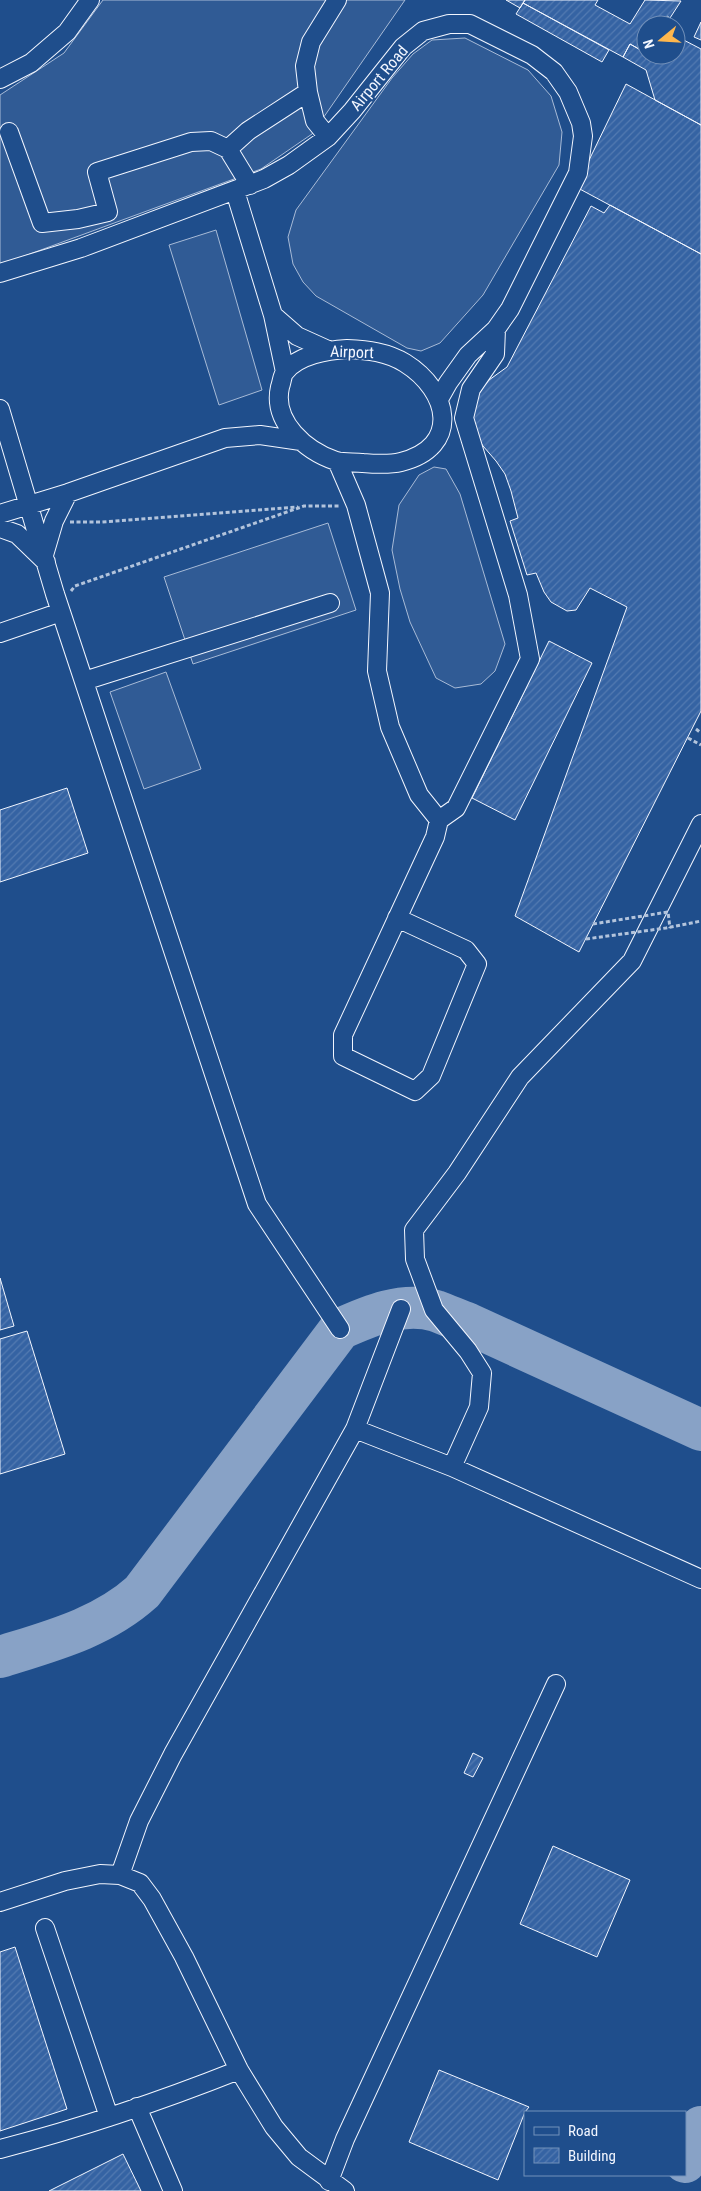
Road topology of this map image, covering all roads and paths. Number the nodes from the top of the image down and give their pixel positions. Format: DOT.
graph roads {
  1 [pos="90,0"];
  2 [pos="337,0"];
  3 [pos="0,79"];
  4 [pos="308,92"];
  5 [pos="10,132"];
  6 [pos="328,137"];
  7 [pos="228,149"];
  8 [pos="242,188"];
  9 [pos="0,273"];
  10 [pos="273,315"];
  11 [pos="496,329"];
  12 [pos="328,350"];
  13 [pos="284,372"];
  14 [pos="440,399"];
  15 [pos="0,409"];
  16 [pos="301,441"];
  17 [pos="337,461"];
  18 [pos="68,492"];
  19 [pos="29,504"];
  20 [pos="356,505"];
  21 [pos="304,506"];
  22 [pos="0,514"];
  23 [pos="54,522"];
  24 [pos="0,528"];
  25 [pos="45,559"];
  26 [pos="330,603"];
  27 [pos="61,612"];
  28 [pos="0,634"];
  29 [pos="84,681"];
  30 [pos="696,729"];
  31 [pos="701,733"];
  32 [pos="688,738"];
  33 [pos="701,745"];
  34 [pos="439,820"];
  35 [pos="701,824"];
  36 [pos="397,918"];
  37 [pos="701,921"];
  38 [pos="593,924"];
  39 [pos="670,928"];
  40 [pos="586,939"];
  41 [pos="401,1309"];
  42 [pos="340,1329"];
  43 [pos="355,1429"];
  44 [pos="452,1467"];
  45 [pos="701,1579"];
  46 [pos="556,1684"];
  47 [pos="120,1875"];
  48 [pos="0,1902"];
  49 [pos="45,1928"];
  50 [pos="239,2070"];
  51 [pos="137,2107"];
  52 [pos="109,2117"];
  53 [pos="0,2149"];
  54 [pos="330,2181"];
  55 [pos="173,2191"];
  56 [pos="345,2191"];
  1 -- 3 [label="street"];
  2 -- 4 [label="street"];
  4 -- 6 [label="street"];
  4 -- 7 [label="street"];
  5 -- 7 [label="street"];
  6 -- 8 [label="street, Airport Road"];
  6 -- 11 [label="street, Airport Road"];
  7 -- 8 [label="street"];
  8 -- 9 [label="street, Airport Road"];
  8 -- 10 [label="street"];
  10 -- 12 [label="street"];
  10 -- 13 [label="street"];
  11 -- 14 [label="street, Airport Road"];
  11 -- 34 [label="street"];
  12 -- 13 [label="street, Airport"];
  12 -- 14 [label="street, Airport"];
  13 -- 16 [label="street"];
  14 -- 17 [label="street"];
  15 -- 19 [label="street"];
  16 -- 17 [label="street"];
  16 -- 18 [label="street"];
  17 -- 20 [label="street"];
  18 -- 19 [label="street"];
  18 -- 23 [label="street"];
  19 -- 22 [label="street"];
  19 -- 25 [label="street"];
  20 -- 21 [label="path"];
  20 -- 34 [label="street"];
  21 -- 23 [label="path"];
  21 -- 27 [label="path"];
  23 -- 25 [label="street"];
  24 -- 25 [label="street"];
  25 -- 27 [label="street"];
  26 -- 29 [label="street"];
  27 -- 28 [label="street"];
  27 -- 29 [label="street"];
  29 -- 42 [label="street"];
  30 -- 31 [label="path"];
  32 -- 33 [label="path"];
  34 -- 36 [label="street"];
  35 -- 44 [label="street"];
  36 -- 36 [label="street"];
  37 -- 39 [label="path, bridge"];
  38 -- 39 [label="path, bridge"];
  39 -- 40 [label="path, bridge"];
  41 -- 43 [label="street"];
  43 -- 44 [label="street"];
  43 -- 47 [label="street"];
  44 -- 45 [label="street"];
  46 -- 54 [label="street"];
  47 -- 48 [label="street"];
  47 -- 50 [label="street"];
  49 -- 52 [label="street"];
  50 -- 51 [label="street"];
  50 -- 54 [label="street"];
  51 -- 52 [label="street"];
  51 -- 55 [label="street"];
  52 -- 53 [label="street"];
  54 -- 56 [label="street"];
}
